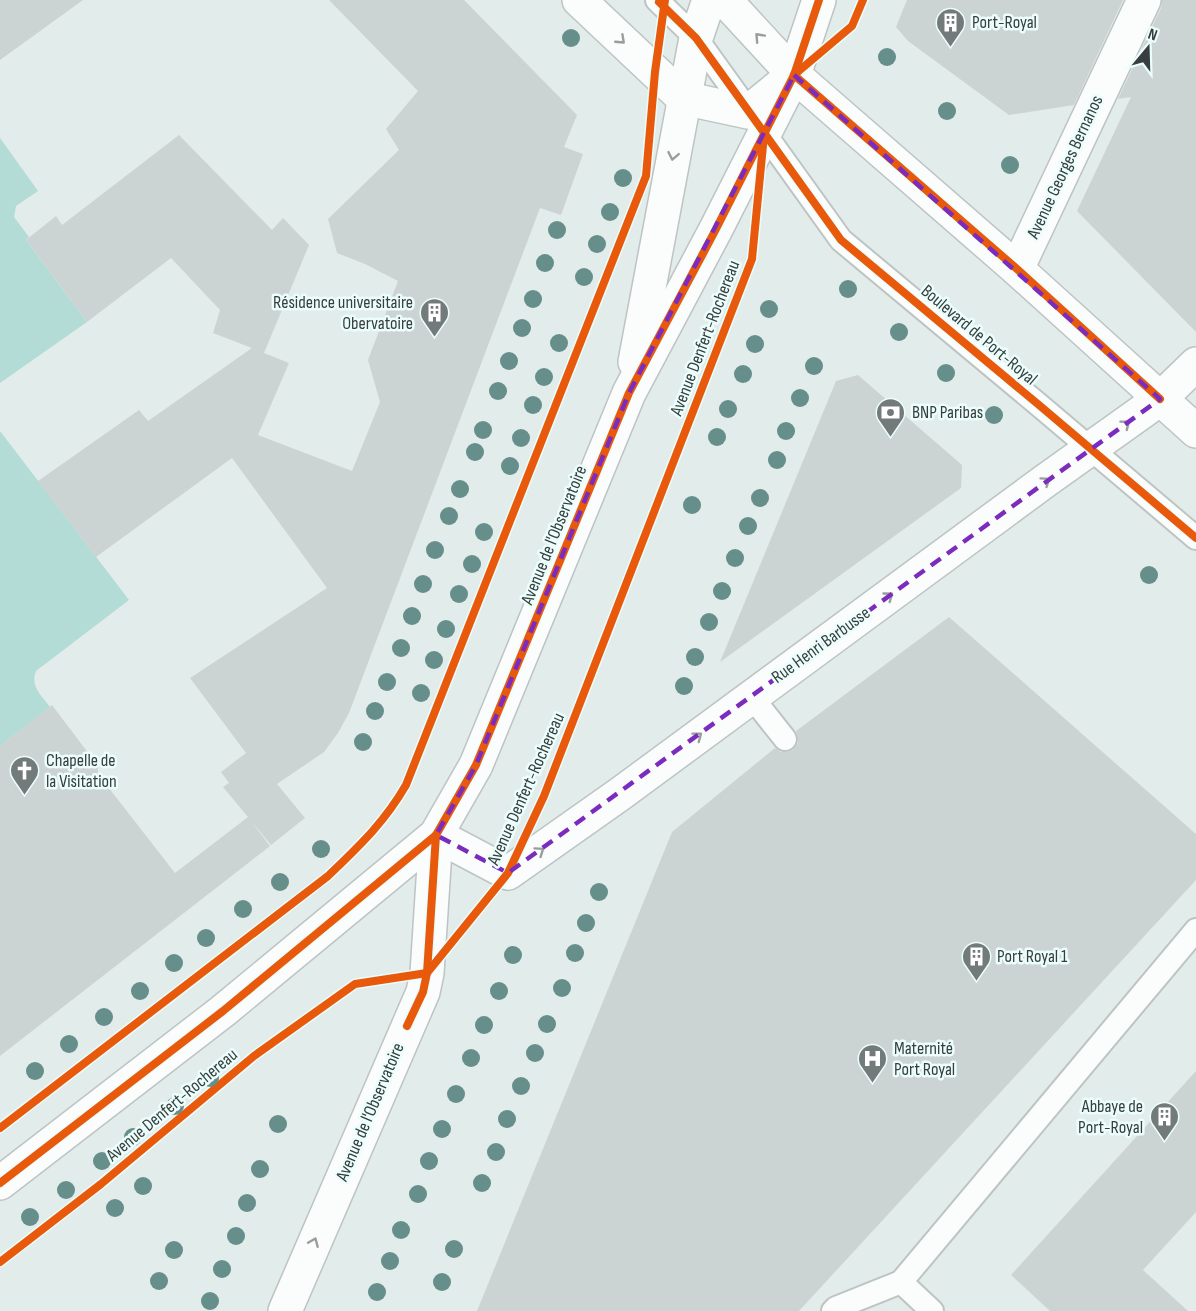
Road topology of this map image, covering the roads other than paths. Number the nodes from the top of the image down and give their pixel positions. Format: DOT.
graph roads {
  1 [pos="579,0"];
  2 [pos="657,0"];
  3 [pos="709,0"];
  4 [pos="724,0"];
  5 [pos="819,0"];
  6 [pos="1144,0"];
  7 [pos="696,38"];
  8 [pos="794,75"];
  9 [pos="683,98"];
  10 [pos="756,123"];
  11 [pos="1017,269"];
  12 [pos="1196,364"];
  13 [pos="629,393"];
  14 [pos="1160,399"];
  15 [pos="1196,431"];
  16 [pos="1092,449"];
  17 [pos="1196,538"];
  18 [pos="751,696"];
  19 [pos="785,739"];
  20 [pos="436,835"];
  21 [pos="1196,930"];
  22 [pos="0,1183"];
  23 [pos="901,1282"];
  24 [pos="285,1311"];
  25 [pos="833,1311"];
  26 [pos="932,1311"];
  1 -- 9 [label="main road, one-way"];
  2 -- 7 [label="lane, Boulevard de Port-Royal"];
  3 -- 7 [label="main road, Avenue de l'Observatoire"];
  8 -- 4 [label="main road, one-way"];
  5 -- 8 [label="main road, Avenue de l'Observatoire"];
  6 -- 11 [label="main road, Avenue Georges Bernanos"];
  7 -- 9 [label="main road, Avenue de l'Observatoire"];
  7 -- 10 [label="lane, Boulevard de Port-Royal"];
  8 -- 10 [label="main road, Avenue de l'Observatoire"];
  8 -- 11 [label="main road"];
  9 -- 10 [label="main road"];
  9 -- 13 [label="main road, Avenue de l'Observatoire, one-way"];
  10 -- 13 [label="main road, Avenue de l'Observatoire"];
  10 -- 16 [label="lane, Boulevard de Port-Royal"];
  11 -- 14 [label="main road"];
  12 -- 14 [label="main road, Rue Henri Barbusse"];
  13 -- 20 [label="main road, Avenue de l'Observatoire"];
  14 -- 15 [label="main road"];
  16 -- 14 [label="main road, Rue Henri Barbusse, one-way"];
  16 -- 17 [label="lane, Boulevard de Port-Royal"];
  18 -- 16 [label="main road, Rue Henri Barbusse, one-way"];
  18 -- 19 [label="lane"];
  20 -- 18 [label="main road, Rue Henri Barbusse, one-way"];
  20 -- 22 [label="main road"];
  24 -- 20 [label="main road, Avenue de l'Observatoire, one-way"];
  21 -- 23 [label="lane"];
  23 -- 25 [label="lane"];
  23 -- 26 [label="lane"];
}
